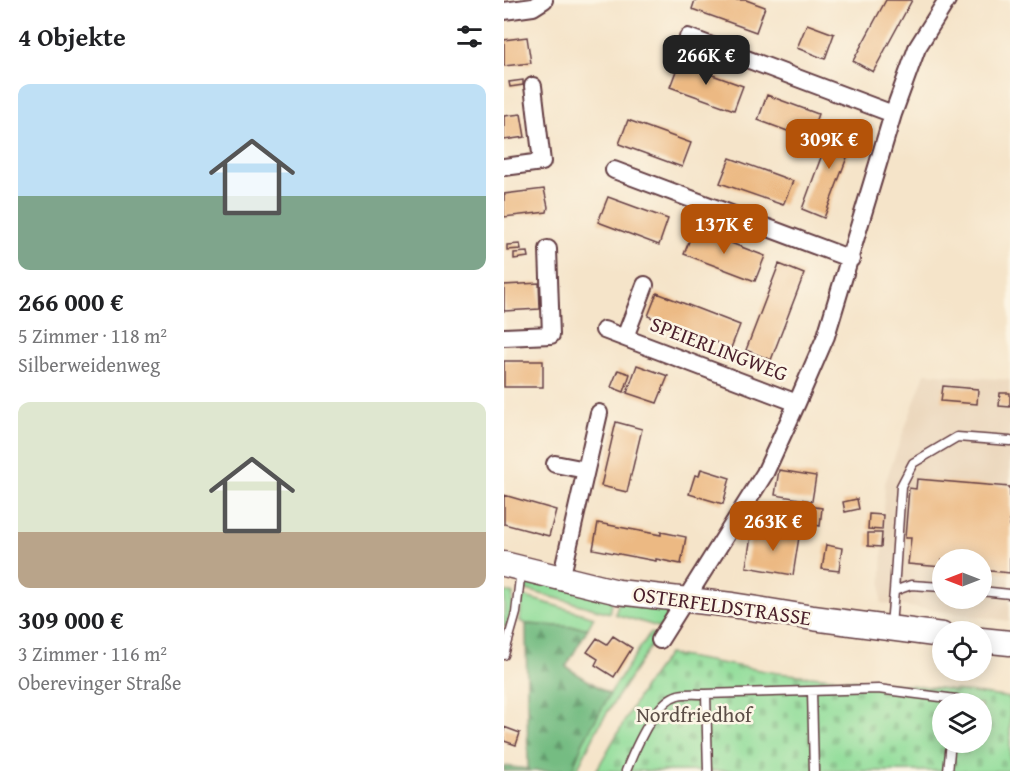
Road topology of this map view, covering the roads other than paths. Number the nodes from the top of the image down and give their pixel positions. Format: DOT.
graph roads {
  1 [pos="544,0"];
  2 [pos="947,0"];
  3 [pos="504,11"];
  4 [pos="688,37"];
  5 [pos="533,86"];
  6 [pos="893,114"];
  7 [pos="504,167"];
  8 [pos="614,170"];
  9 [pos="548,249"];
  10 [pos="851,259"];
  11 [pos="645,285"];
  12 [pos="604,330"];
  13 [pos="504,337"];
  14 [pos="625,337"];
  15 [pos="798,403"];
  16 [pos="599,413"];
  17 [pos="1010,441"];
  18 [pos="555,464"];
  19 [pos="586,470"];
  20 [pos="513,567"];
  21 [pos="561,579"];
  22 [pos="932,586"];
  23 [pos="894,591"];
  24 [pos="992,592"];
  25 [pos="1010,594"];
  26 [pos="687,601"];
  27 [pos="890,629"];
  28 [pos="932,634"];
  29 [pos="660,640"];
  30 [pos="992,641"];
  31 [pos="1010,643"];
  32 [pos="504,655"];
  33 [pos="812,690"];
  34 [pos="706,693"];
  35 [pos="932,696"];
  36 [pos="950,753"];
  37 [pos="626,771"];
  38 [pos="708,771"];
  39 [pos="814,771"];
  40 [pos="948,771"];
  1 -- 3 [label="street"];
  2 -- 6 [label="street"];
  4 -- 6 [label="street"];
  5 -- 7 [label="street"];
  6 -- 10 [label="street"];
  8 -- 10 [label="street"];
  9 -- 13 [label="street"];
  10 -- 15 [label="street"];
  11 -- 14 [label="street, SPEIERLINGWEG"];
  12 -- 14 [label="street, SPEIERLINGWEG"];
  14 -- 15 [label="street, SPEIERLINGWEG"];
  15 -- 26 [label="street"];
  16 -- 19 [label="street"];
  17 -- 23 [label="lane"];
  18 -- 19 [label="street"];
  19 -- 21 [label="street"];
  20 -- 21 [label="street, OSTERFELDSTRASSE"];
  20 -- 32 [label="lane"];
  21 -- 26 [label="street, OSTERFELDSTRASSE"];
  22 -- 23 [label="lane"];
  23 -- 27 [label="lane"];
  24 -- 25 [label="lane"];
  26 -- 27 [label="street, OSTERFELDSTRASSE"];
  26 -- 29 [label="street"];
  27 -- 28 [label="street, OSTERFELDSTRASSE"];
  30 -- 31 [label="street"];
  33 -- 34 [label="lane"];
  33 -- 35 [label="lane"];
  33 -- 39 [label="lane"];
  34 -- 37 [label="lane"];
  34 -- 38 [label="lane"];
  36 -- 40 [label="lane"];
}
